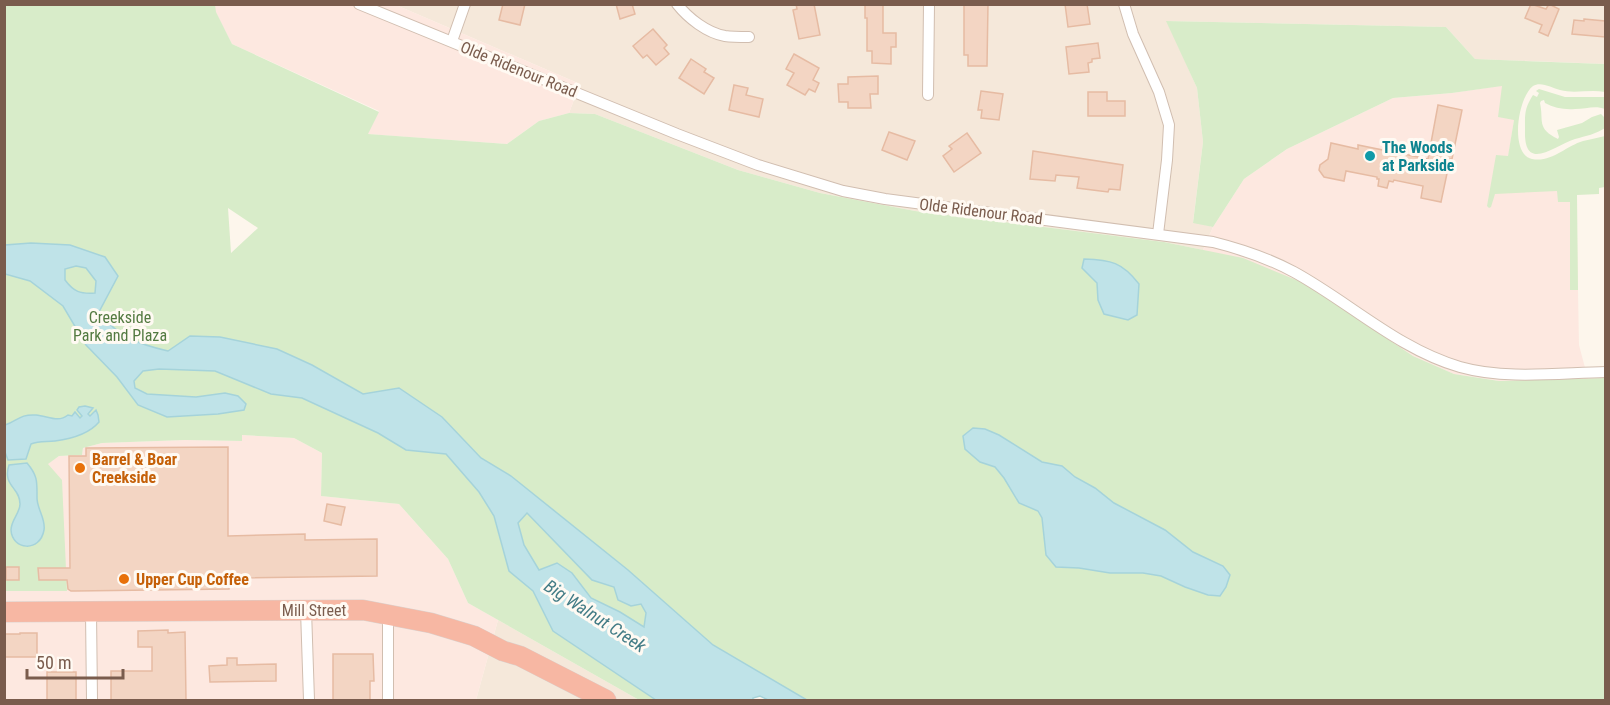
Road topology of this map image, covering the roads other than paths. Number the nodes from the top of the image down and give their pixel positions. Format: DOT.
graph roads {
  1 [pos="359,4"];
  2 [pos="465,4"];
  3 [pos="677,4"];
  4 [pos="928,4"];
  5 [pos="1124,4"];
  6 [pos="749,37"];
  7 [pos="452,41"];
  8 [pos="928,95"];
  9 [pos="1158,234"];
  10 [pos="1605,372"];
  11 [pos="306,610"];
  12 [pos="4,612"];
  13 [pos="90,612"];
  14 [pos="388,614"];
  15 [pos="93,700"];
  16 [pos="309,700"];
  17 [pos="388,700"];
  18 [pos="606,700"];
  1 -- 7 [label="street, Olde Ridenour Road"];
  2 -- 7 [label="street"];
  3 -- 6 [label="street"];
  4 -- 8 [label="street"];
  5 -- 9 [label="street"];
  7 -- 9 [label="street, Olde Ridenour Road"];
  9 -- 10 [label="street, Olde Ridenour Road"];
  11 -- 13 [label="highway, Mill Street"];
  11 -- 14 [label="highway, Mill Street"];
  11 -- 16 [label="street"];
  12 -- 13 [label="highway, Mill Street"];
  13 -- 15 [label="street"];
  14 -- 17 [label="street"];
  14 -- 18 [label="highway, Mill Street"];
}
